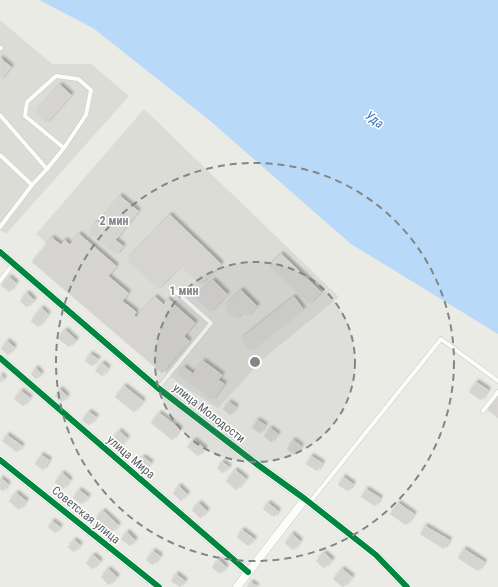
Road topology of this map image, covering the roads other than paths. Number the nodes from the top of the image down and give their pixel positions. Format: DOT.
graph roads {
  1 [pos="0,115"];
  2 [pos="64,148"];
  3 [pos="0,155"];
  4 [pos="47,169"];
  5 [pos="32,185"];
  6 [pos="0,227"];
  7 [pos="0,252"];
  8 [pos="14,263"];
  9 [pos="0,281"];
  10 [pos="172,288"];
  11 [pos="0,358"];
  12 [pos="498,382"];
  13 [pos="158,388"];
  14 [pos="498,392"];
  15 [pos="483,411"];
  16 [pos="0,460"];
  17 [pos="308,501"];
  18 [pos="248,572"];
  19 [pos="159,587"];
  20 [pos="238,587"];
  21 [pos="407,587"];
  1 -- 4 [label="lane"];
  2 -- 2 [label="lane"];
  2 -- 4 [label="lane"];
  3 -- 5 [label="lane"];
  4 -- 5 [label="lane"];
  5 -- 6 [label="lane"];
  7 -- 8 [label="street, улица Молодости"];
  8 -- 9 [label="lane"];
  8 -- 13 [label="street, улица Молодости"];
  10 -- 13 [label="lane"];
  11 -- 18 [label="street, улица Мира"];
  12 -- 17 [label="lane"];
  13 -- 17 [label="street, улица Молодости"];
  14 -- 15 [label="lane"];
  16 -- 19 [label="street, Советская улица"];
  17 -- 18 [label="street"];
  17 -- 21 [label="street, улица Молодости"];
  18 -- 20 [label="street"];
}
